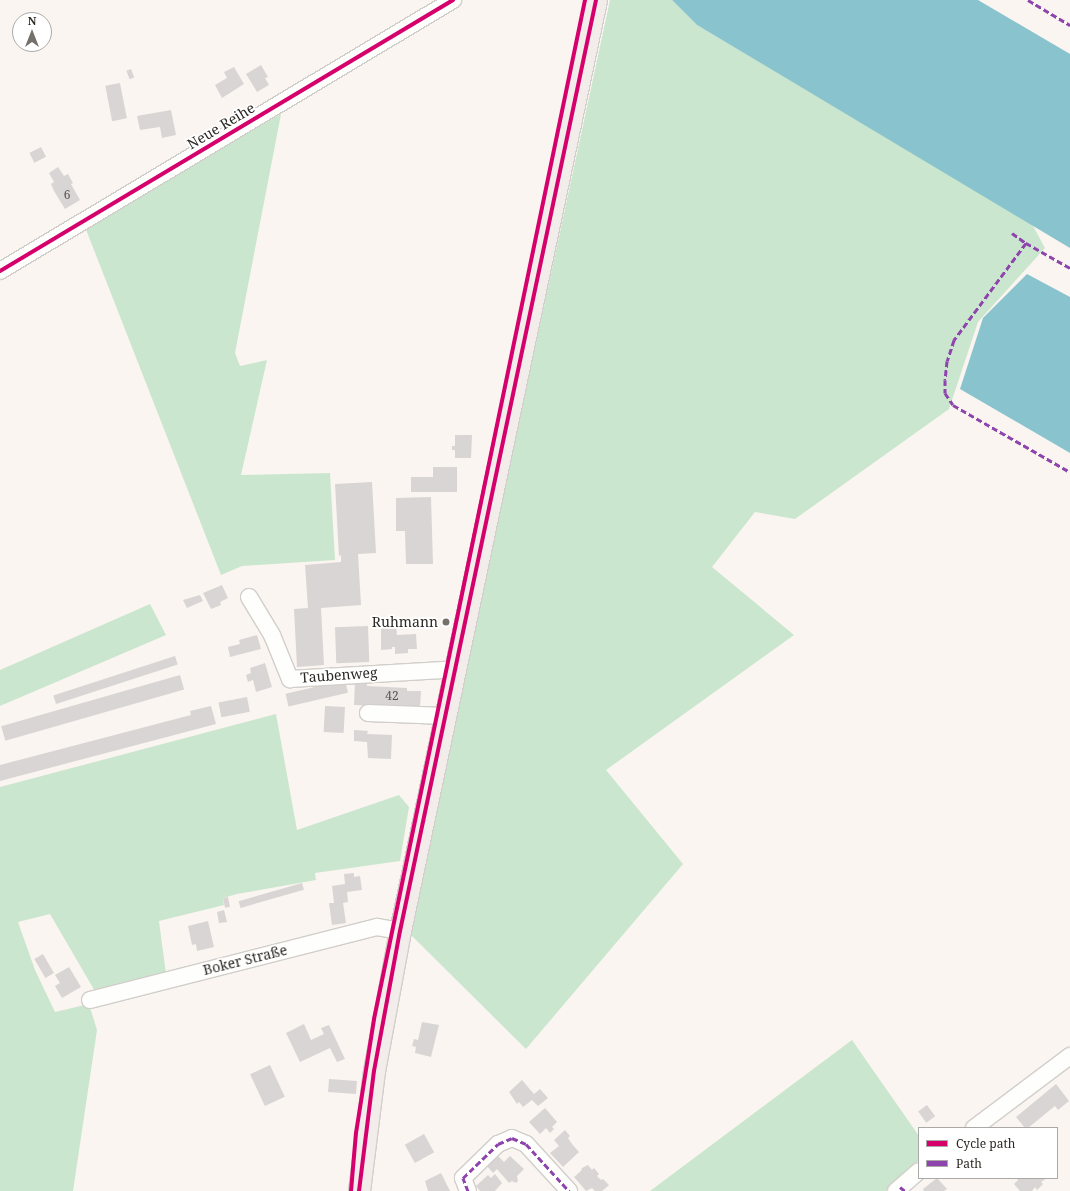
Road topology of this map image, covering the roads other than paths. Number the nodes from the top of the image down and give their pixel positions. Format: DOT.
graph roads {
  1 [pos="453,0"];
  2 [pos="596,0"];
  3 [pos="0,271"];
  4 [pos="249,597"];
  5 [pos="456,669"];
  6 [pos="368,713"];
  7 [pos="445,716"];
  8 [pos="400,931"];
  9 [pos="90,1000"];
  10 [pos="1070,1056"];
  11 [pos="975,1127"];
  12 [pos="918,1172"];
  13 [pos="900,1190"];
  14 [pos="359,1191"];
  15 [pos="468,1191"];
  16 [pos="568,1191"];
  1 -- 3 [label="street, Neue Reihe"];
  2 -- 5 [label="main road"];
  4 -- 5 [label="street, Taubenweg"];
  5 -- 7 [label="main road"];
  6 -- 7 [label="street"];
  7 -- 8 [label="main road"];
  8 -- 9 [label="street, Boker Straße"];
  8 -- 14 [label="main road"];
  10 -- 11 [label="street"];
  12 -- 13 [label="street"];
  15 -- 16 [label="street"];
}
